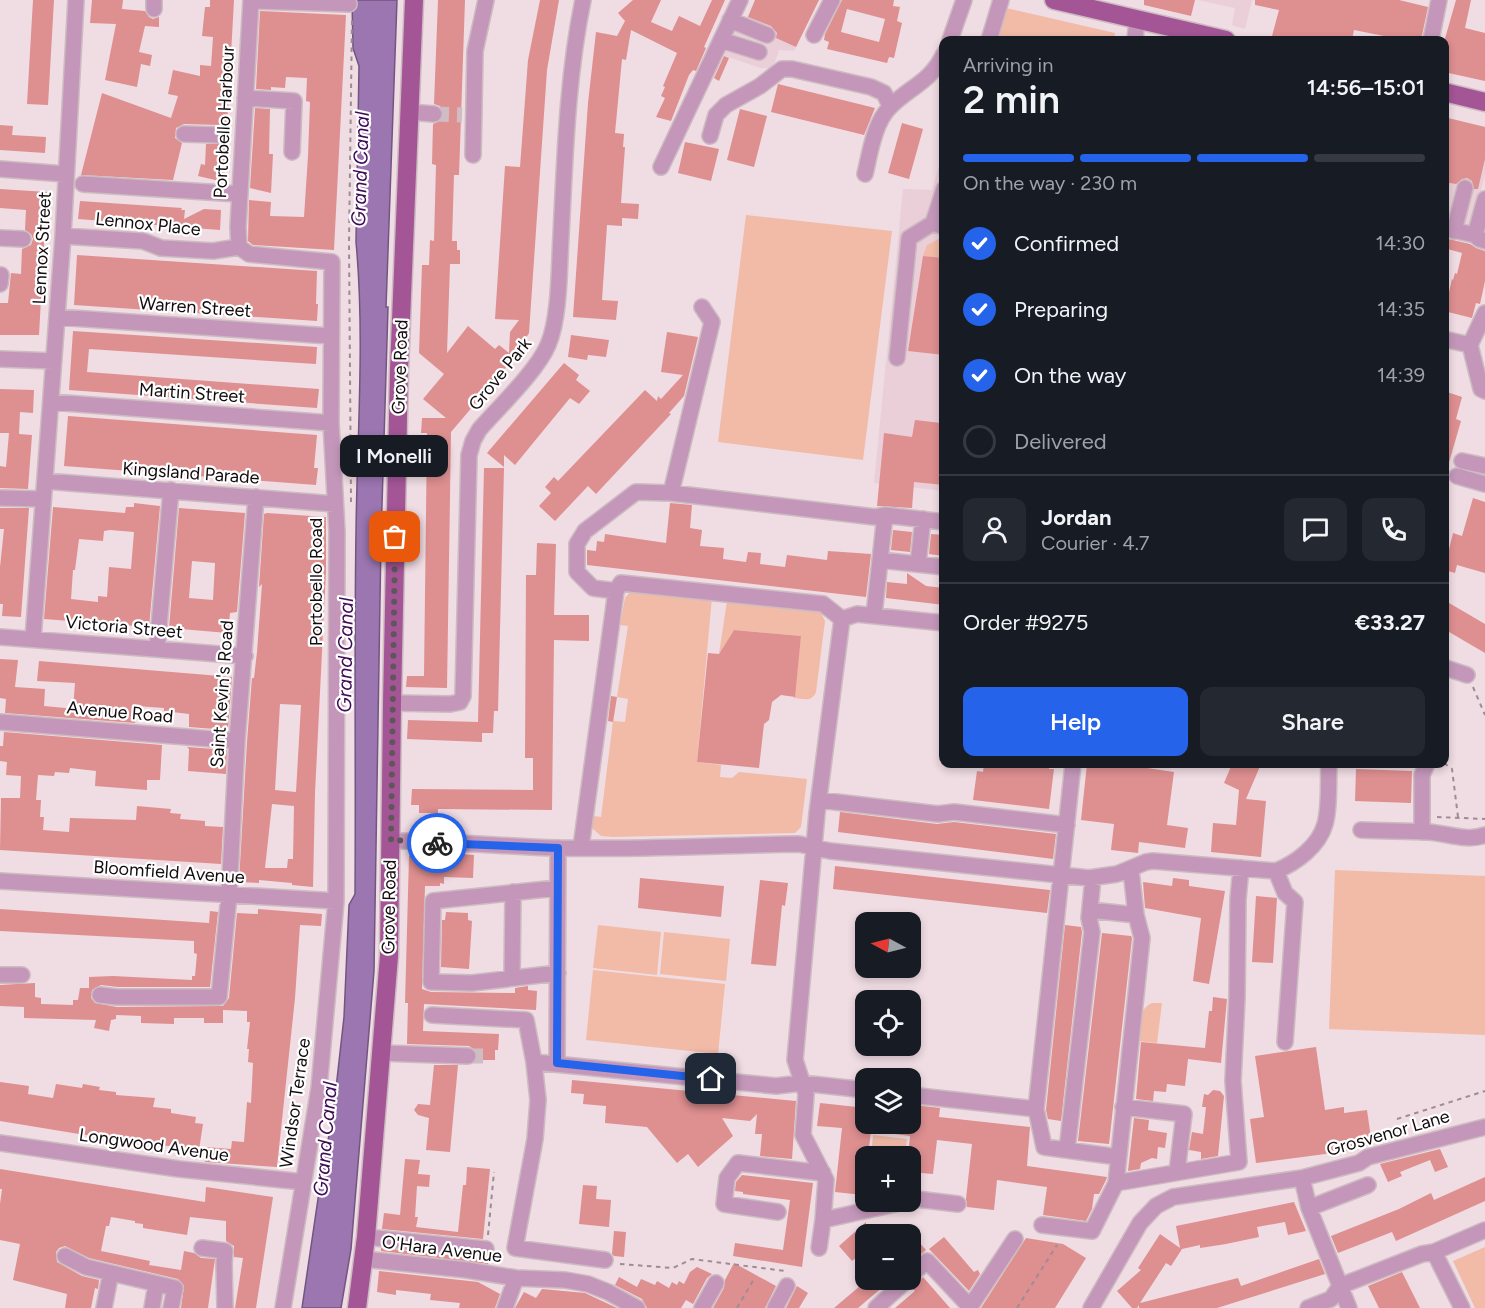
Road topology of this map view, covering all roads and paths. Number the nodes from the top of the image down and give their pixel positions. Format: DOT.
graph roads {
  1 [pos="76,0"];
  2 [pos="251,0"];
  3 [pos="414,0"];
  4 [pos="486,0"];
  5 [pos="583,0"];
  6 [pos="740,0"];
  7 [pos="832,0"];
  8 [pos="964,0"];
  9 [pos="1001,0"];
  10 [pos="1054,0"];
  11 [pos="1439,0"];
  12 [pos="349,4"];
  13 [pos="1093,5"];
  14 [pos="730,20"];
  15 [pos="1137,20"];
  16 [pos="767,35"];
  17 [pos="814,35"];
  18 [pos="951,36"];
  19 [pos="990,36"];
  20 [pos="1135,36"];
  21 [pos="1208,36"];
  22 [pos="1432,36"];
  23 [pos="721,40"];
  24 [pos="759,52"];
  25 [pos="939,64"];
  26 [pos="1449,93"];
  27 [pos="245,98"];
  28 [pos="1485,102"];
  29 [pos="891,106"];
  30 [pos="409,112"];
  31 [pos="434,114"];
  32 [pos="184,134"];
  33 [pos="226,136"];
  34 [pos="710,136"];
  35 [pos="292,152"];
  36 [pos="473,155"];
  37 [pos="660,167"];
  38 [pos="0,169"];
  39 [pos="65,174"];
  40 [pos="865,174"];
  41 [pos="83,184"];
  42 [pos="1465,188"];
  43 [pos="239,194"];
  44 [pos="1485,199"];
  45 [pos="938,225"];
  46 [pos="1449,230"];
  47 [pos="63,236"];
  48 [pos="0,238"];
  49 [pos="1480,238"];
  50 [pos="23,239"];
  51 [pos="239,247"];
  52 [pos="332,262"];
  53 [pos="702,307"];
  54 [pos="1485,313"];
  55 [pos="57,317"];
  56 [pos="330,336"];
  57 [pos="1449,340"];
  58 [pos="1470,345"];
  59 [pos="897,358"];
  60 [pos="0,359"];
  61 [pos="54,361"];
  62 [pos="1485,391"];
  63 [pos="51,402"];
  64 [pos="331,423"];
  65 [pos="1462,460"];
  66 [pos="1485,466"];
  67 [pos="1457,476"];
  68 [pos="45,481"];
  69 [pos="1484,486"];
  70 [pos="171,490"];
  71 [pos="671,493"];
  72 [pos="256,497"];
  73 [pos="0,498"];
  74 [pos="43,499"];
  75 [pos="335,504"];
  76 [pos="351,505"];
  77 [pos="880,516"];
  78 [pos="923,519"];
  79 [pos="939,521"];
  80 [pos="880,560"];
  81 [pos="918,564"];
  82 [pos="939,566"];
  83 [pos="616,591"];
  84 [pos="874,615"];
  85 [pos="842,619"];
  86 [pos="939,622"];
  87 [pos="0,637"];
  88 [pos="33,639"];
  89 [pos="157,650"];
  90 [pos="245,656"];
  91 [pos="1449,669"];
  92 [pos="1467,675"];
  93 [pos="392,703"];
  94 [pos="1485,715"];
  95 [pos="0,722"];
  96 [pos="237,741"];
  97 [pos="1449,766"];
  98 [pos="1073,768"];
  99 [pos="1329,768"];
  100 [pos="1425,768"];
  101 [pos="819,800"];
  102 [pos="1458,818"];
  103 [pos="1485,819"];
  104 [pos="1422,824"];
  105 [pos="1067,825"];
  106 [pos="1360,830"];
  107 [pos="1485,835"];
  108 [pos="391,841"];
  109 [pos="581,847"];
  110 [pos="558,848"];
  111 [pos="815,848"];
  112 [pos="1241,868"];
  113 [pos="1131,870"];
  114 [pos="1276,871"];
  115 [pos="1062,876"];
  116 [pos="1093,878"];
  117 [pos="0,881"];
  118 [pos="556,888"];
  119 [pos="513,892"];
  120 [pos="229,895"];
  121 [pos="336,901"];
  122 [pos="1090,910"];
  123 [pos="1136,915"];
  124 [pos="558,973"];
  125 [pos="0,975"];
  126 [pos="22,975"];
  127 [pos="512,978"];
  128 [pos="100,995"];
  129 [pos="432,1015"];
  130 [pos="1285,1042"];
  131 [pos="381,1053"];
  132 [pos="468,1056"];
  133 [pos="534,1062"];
  134 [pos="557,1063"];
  135 [pos="802,1083"];
  136 [pos="855,1089"];
  137 [pos="1485,1091"];
  138 [pos="921,1096"];
  139 [pos="1123,1107"];
  140 [pos="1036,1109"];
  141 [pos="1396,1119"];
  142 [pos="1485,1127"];
  143 [pos="0,1143"];
  144 [pos="1067,1150"];
  145 [pos="1118,1157"];
  146 [pos="494,1172"];
  147 [pos="1177,1172"];
  148 [pos="823,1173"];
  149 [pos="1295,1179"];
  150 [pos="303,1182"];
  151 [pos="1116,1183"];
  152 [pos="1368,1185"];
  153 [pos="921,1200"];
  154 [pos="958,1204"];
  155 [pos="1309,1208"];
  156 [pos="778,1212"];
  157 [pos="859,1212"];
  158 [pos="823,1220"];
  159 [pos="1041,1225"];
  160 [pos="1485,1230"];
  161 [pos="366,1237"];
  162 [pos="1015,1239"];
  163 [pos="1058,1245"];
  164 [pos="202,1248"];
  165 [pos="819,1248"];
  166 [pos="486,1250"];
  167 [pos="1434,1252"];
  168 [pos="65,1256"];
  169 [pos="363,1259"];
  170 [pos="605,1260"];
  171 [pos="921,1267"];
  172 [pos="516,1278"];
  173 [pos="754,1279"];
  174 [pos="788,1279"];
  175 [pos="109,1282"];
  176 [pos="716,1283"];
  177 [pos="156,1284"];
  178 [pos="896,1290"];
  179 [pos="1335,1293"];
  180 [pos="971,1307"];
  181 [pos="104,1308"];
  182 [pos="152,1308"];
  183 [pos="171,1308"];
  184 [pos="225,1308"];
  185 [pos="283,1308"];
  186 [pos="357,1308"];
  187 [pos="506,1308"];
  188 [pos="637,1308"];
  189 [pos="702,1308"];
  190 [pos="737,1308"];
  191 [pos="775,1308"];
  192 [pos="876,1308"];
  193 [pos="1017,1308"];
  194 [pos="1090,1308"];
  195 [pos="1308,1308"];
  196 [pos="1349,1308"];
  197 [pos="1462,1308"];
  1 -- 39 [label="street, Lennox Street"];
  2 -- 12 [label="street"];
  2 -- 27 [label="street, Portobello Harbour"];
  3 -- 30 [label="main road, Grove Road"];
  4 -- 36 [label="street"];
  5 -- 93 [label="street, Grove Park"];
  6 -- 14 [label="street"];
  7 -- 17 [label="street"];
  8 -- 18 [label="street"];
  9 -- 19 [label="street"];
  10 -- 13 [label="main road"];
  11 -- 22 [label="street"];
  12 -- 76 [label="path"];
  13 -- 15 [label="main road"];
  14 -- 16 [label="street"];
  14 -- 23 [label="street"];
  15 -- 20 [label="street"];
  15 -- 21 [label="main road"];
  23 -- 24 [label="street"];
  23 -- 37 [label="street"];
  25 -- 29 [label="street"];
  26 -- 28 [label="main road"];
  27 -- 35 [label="street"];
  27 -- 43 [label="street, Portobello Harbour"];
  29 -- 34 [label="street"];
  29 -- 40 [label="street"];
  30 -- 31 [label="street"];
  30 -- 93 [label="main road, Grove Road"];
  32 -- 33 [label="street"];
  38 -- 39 [label="street"];
  39 -- 47 [label="street, Lennox Street"];
  41 -- 43 [label="street"];
  42 -- 46 [label="street"];
  43 -- 51 [label="street, Portobello Harbour"];
  44 -- 49 [label="street"];
  45 -- 59 [label="street"];
  46 -- 49 [label="street"];
  47 -- 51 [label="street, Lennox Place"];
  47 -- 55 [label="street, Lennox Street"];
  48 -- 50 [label="street"];
  51 -- 52 [label="street, Lennox Place"];
  52 -- 56 [label="street, Portobello Road"];
  53 -- 71 [label="street"];
  54 -- 58 [label="street"];
  55 -- 56 [label="street, Warren Street"];
  55 -- 61 [label="street, Lennox Street"];
  56 -- 64 [label="street, Portobello Road"];
  57 -- 58 [label="street"];
  58 -- 62 [label="street"];
  60 -- 61 [label="street"];
  61 -- 63 [label="street, Lennox Street"];
  63 -- 64 [label="street, Martin Street"];
  63 -- 68 [label="street, Lennox Street"];
  64 -- 75 [label="street, Portobello Road"];
  65 -- 66 [label="street"];
  67 -- 69 [label="street"];
  68 -- 70 [label="street, Kingsland Parade"];
  68 -- 74 [label="street, Lennox Street"];
  70 -- 72 [label="street, Kingsland Parade"];
  70 -- 89 [label="street"];
  71 -- 77 [label="street"];
  71 -- 83 [label="street"];
  72 -- 75 [label="street, Kingsland Parade"];
  72 -- 90 [label="street, Saint Kevin's Road"];
  73 -- 74 [label="street"];
  74 -- 88 [label="street, Lennox Street"];
  75 -- 121 [label="street, Portobello Road"];
  77 -- 78 [label="street"];
  77 -- 80 [label="street"];
  78 -- 79 [label="street"];
  78 -- 81 [label="street"];
  80 -- 81 [label="street"];
  80 -- 84 [label="street"];
  81 -- 82 [label="street"];
  83 -- 85 [label="street"];
  83 -- 109 [label="street"];
  84 -- 85 [label="street"];
  84 -- 86 [label="street"];
  85 -- 101 [label="street"];
  87 -- 88 [label="street, Victoria Street"];
  88 -- 89 [label="street, Victoria Street"];
  89 -- 90 [label="street, Victoria Street"];
  90 -- 96 [label="street, Saint Kevin's Road"];
  91 -- 92 [label="street"];
  92 -- 94 [label="path"];
  93 -- 108 [label="main road, Grove Road"];
  95 -- 96 [label="street, Avenue Road"];
  96 -- 120 [label="street, Saint Kevin's Road"];
  97 -- 102 [label="path"];
  98 -- 105 [label="street"];
  99 -- 114 [label="street"];
  100 -- 104 [label="street"];
  101 -- 105 [label="street"];
  101 -- 111 [label="street"];
  102 -- 103 [label="path"];
  102 -- 104 [label="path"];
  104 -- 106 [label="street"];
  104 -- 107 [label="street"];
  105 -- 115 [label="street"];
  108 -- 110 [label="street"];
  108 -- 131 [label="main road, Grove Road"];
  109 -- 110 [label="street"];
  109 -- 111 [label="street"];
  110 -- 118 [label="street"];
  111 -- 115 [label="street"];
  111 -- 135 [label="street"];
  112 -- 113 [label="street"];
  112 -- 114 [label="street"];
  112 -- 147 [label="street"];
  113 -- 116 [label="street"];
  113 -- 123 [label="street"];
  114 -- 130 [label="street"];
  115 -- 116 [label="street"];
  115 -- 140 [label="street"];
  116 -- 122 [label="street"];
  117 -- 120 [label="street, Bloomfield Avenue"];
  118 -- 119 [label="street"];
  118 -- 124 [label="street"];
  119 -- 127 [label="street"];
  119 -- 127 [label="street"];
  120 -- 121 [label="street, Bloomfield Avenue"];
  120 -- 128 [label="street, Saint Kevin's Road"];
  121 -- 150 [label="street, Windsor Terrace"];
  122 -- 123 [label="street"];
  122 -- 144 [label="street"];
  123 -- 139 [label="street"];
  124 -- 127 [label="street"];
  124 -- 134 [label="street"];
  125 -- 126 [label="street"];
  129 -- 133 [label="street"];
  131 -- 132 [label="street"];
  131 -- 161 [label="main road, Grove Road"];
  133 -- 134 [label="street"];
  133 -- 170 [label="street"];
  134 -- 135 [label="street"];
  135 -- 136 [label="street"];
  135 -- 148 [label="street"];
  137 -- 141 [label="path"];
  138 -- 140 [label="street"];
  139 -- 145 [label="street"];
  139 -- 147 [label="street"];
  140 -- 144 [label="street"];
  142 -- 149 [label="street, Grosvenor Lane"];
  143 -- 150 [label="street, Longwood Avenue"];
  144 -- 145 [label="street"];
  145 -- 151 [label="street"];
  146 -- 166 [label="path"];
  147 -- 151 [label="street"];
  148 -- 156 [label="street"];
  148 -- 158 [label="street"];
  149 -- 155 [label="street"];
  149 -- 194 [label="street, Grosvenor Lane"];
  150 -- 185 [label="street, Windsor Terrace"];
  151 -- 159 [label="street"];
  152 -- 155 [label="street"];
  153 -- 154 [label="street"];
  155 -- 179 [label="street"];
  157 -- 158 [label="street"];
  158 -- 165 [label="street"];
  160 -- 167 [label="street"];
  161 -- 166 [label="street"];
  161 -- 169 [label="main road, Grove Road"];
  162 -- 180 [label="street"];
  163 -- 193 [label="path"];
  164 -- 184 [label="street"];
  167 -- 179 [label="street"];
  167 -- 197 [label="street"];
  168 -- 177 [label="street"];
  169 -- 172 [label="street, O'Hara Avenue"];
  169 -- 186 [label="main road, Grove Road"];
  170 -- 174 [label="path"];
  171 -- 180 [label="street"];
  172 -- 187 [label="street"];
  172 -- 188 [label="street, O'Hara Avenue"];
  173 -- 190 [label="path"];
  174 -- 191 [label="street"];
  175 -- 181 [label="street"];
  176 -- 189 [label="street"];
  177 -- 182 [label="street"];
  177 -- 183 [label="street"];
  178 -- 192 [label="street"];
  179 -- 195 [label="street"];
  179 -- 196 [label="street"];
}
